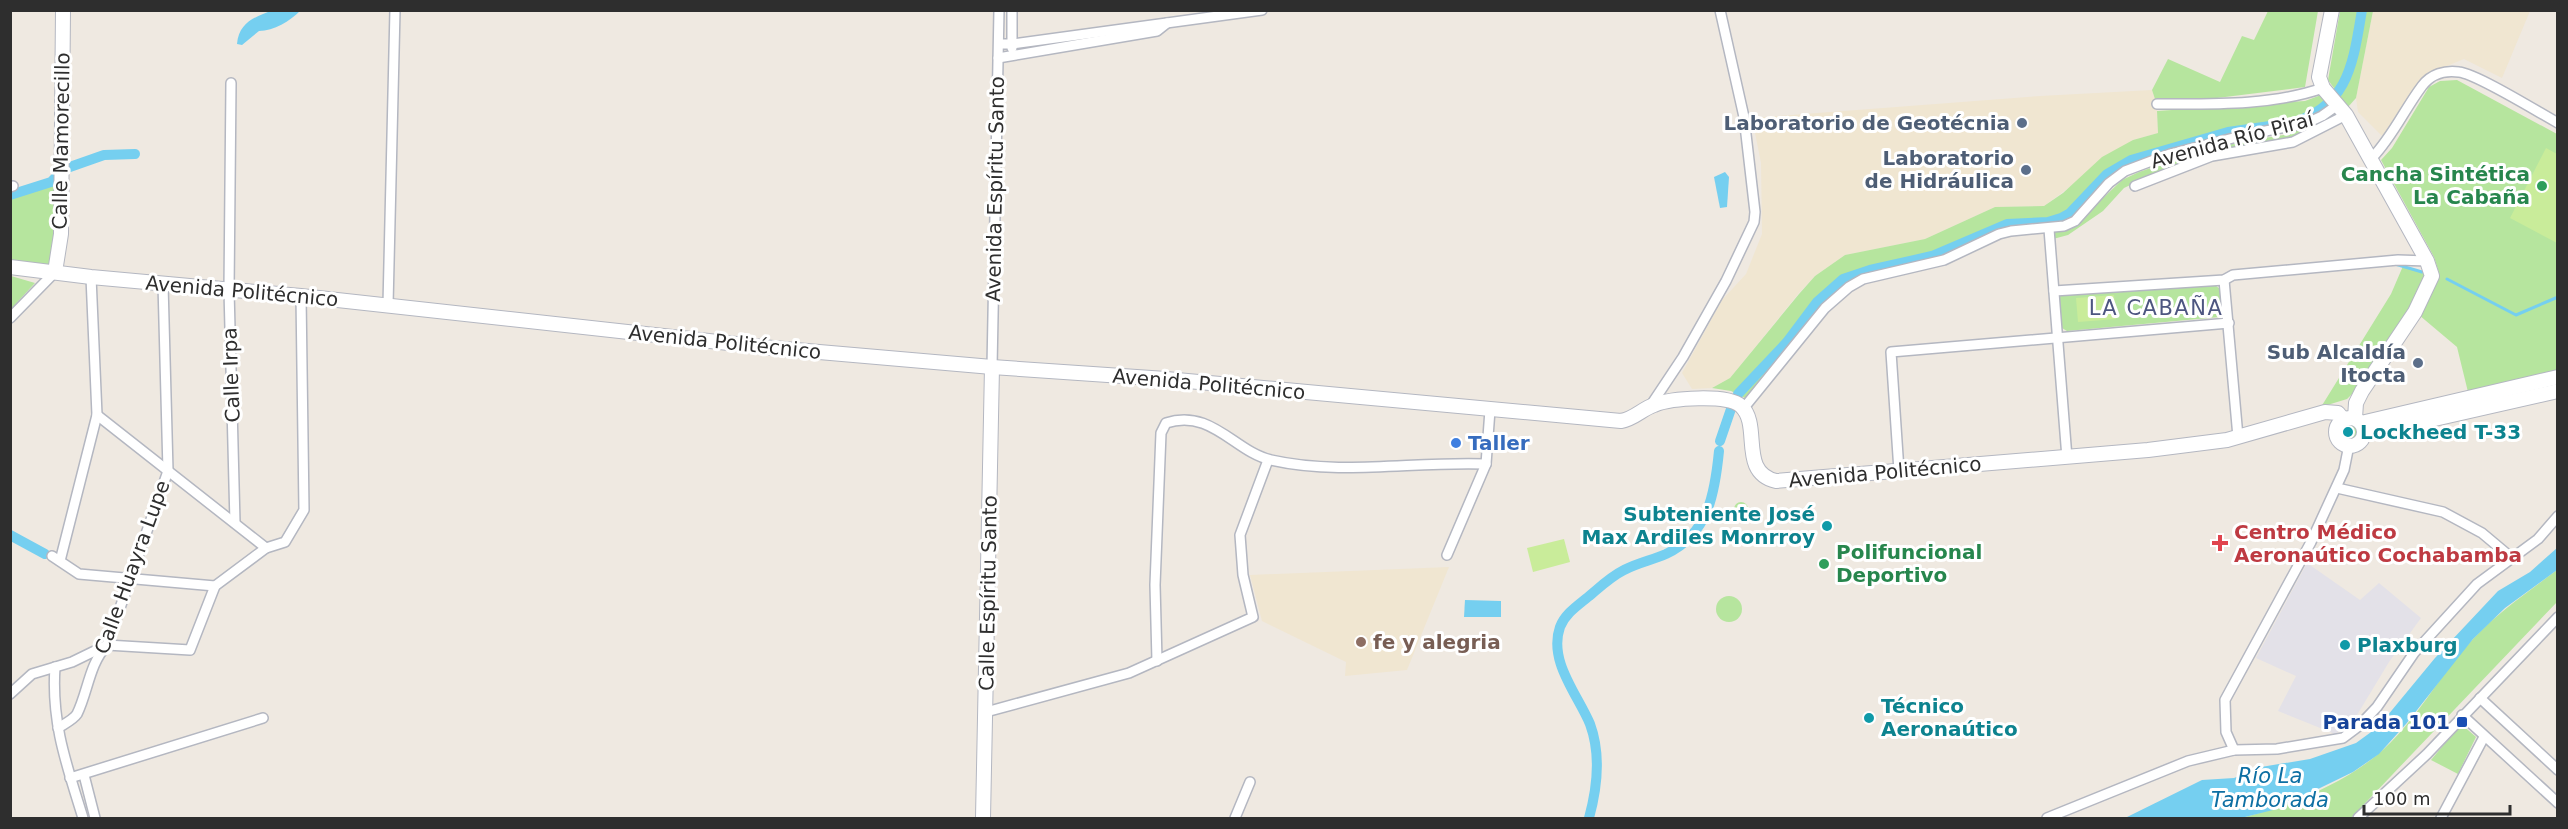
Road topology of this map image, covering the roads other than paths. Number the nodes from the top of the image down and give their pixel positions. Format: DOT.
graph roads {
  1 [pos="63,10"];
  2 [pos="395,10"];
  3 [pos="999,10"];
  4 [pos="1012,10"];
  5 [pos="1262,10"];
  6 [pos="1720,10"];
  7 [pos="2332,10"];
  8 [pos="1215,14"];
  9 [pos="1169,22"];
  10 [pos="999,44"];
  11 [pos="1012,44"];
  12 [pos="1013,57"];
  13 [pos="998,58"];
  14 [pos="231,83"];
  15 [pos="2334,101"];
  16 [pos="2157,104"];
  17 [pos="2558,123"];
  18 [pos="2372,158"];
  19 [pos="2135,186"];
  20 [pos="2049,229"];
  21 [pos="2427,261"];
  22 [pos="10,267"];
  23 [pos="56,272"];
  24 [pos="91,277"];
  25 [pos="2224,280"];
  26 [pos="163,284"];
  27 [pos="229,290"];
  28 [pos="2054,291"];
  29 [pos="301,296"];
  30 [pos="388,305"];
  31 [pos="10,318"];
  32 [pos="2229,323"];
  33 [pos="2058,337"];
  34 [pos="992,368"];
  35 [pos="2558,377"];
  36 [pos="2558,391"];
  37 [pos="1737,404"];
  38 [pos="1652,405"];
  39 [pos="1490,410"];
  40 [pos="97,415"];
  41 [pos="2356,424"];
  42 [pos="2238,437"];
  43 [pos="2349,445"];
  44 [pos="2067,458"];
  45 [pos="1268,459"];
  46 [pos="1486,464"];
  47 [pos="168,471"];
  48 [pos="1899,471"];
  49 [pos="2337,488"];
  50 [pos="2558,516"];
  51 [pos="235,523"];
  52 [pos="266,548"];
  53 [pos="1447,555"];
  54 [pos="2513,559"];
  55 [pos="130,579"];
  56 [pos="215,586"];
  57 [pos="2558,617"];
  58 [pos="107,645"];
  59 [pos="1157,661"];
  60 [pos="55,667"];
  61 [pos="10,694"];
  62 [pos="2480,698"];
  63 [pos="986,711"];
  64 [pos="2462,715"];
  65 [pos="263,718"];
  66 [pos="58,728"];
  67 [pos="2484,737"];
  68 [pos="2234,750"];
  69 [pos="2558,770"];
  70 [pos="84,775"];
  71 [pos="70,778"];
  72 [pos="1250,782"];
  73 [pos="2558,803"];
  74 [pos="83,819"];
  75 [pos="95,819"];
  76 [pos="983,819"];
  77 [pos="1235,819"];
  78 [pos="2047,819"];
  79 [pos="2358,819"];
  80 [pos="2441,819"];
  1 -- 23 [label="main road, Calle Mamorecillo"];
  2 -- 30 [label="street"];
  3 -- 10 [label="street, Avenida Espíritu Santo"];
  4 -- 11 [label="street, Avenida Espíritu Santo"];
  5 -- 8 [label="street"];
  6 -- 38 [label="street"];
  7 -- 15 [label="main road"];
  8 -- 9 [label="street"];
  9 -- 11 [label="street"];
  9 -- 12 [label="street"];
  10 -- 11 [label="street"];
  10 -- 13 [label="street, Avenida Espíritu Santo"];
  11 -- 12 [label="street, Avenida Espíritu Santo"];
  12 -- 13 [label="street"];
  13 -- 34 [label="street, Avenida Espíritu Santo"];
  14 -- 27 [label="street, Calle Irpa"];
  15 -- 16 [label="street"];
  15 -- 18 [label="main road"];
  15 -- 19 [label="street"];
  15 -- 20 [label="street, Avenida Río Piraí"];
  17 -- 18 [label="street"];
  18 -- 21 [label="main road"];
  20 -- 28 [label="street"];
  20 -- 37 [label="street, Avenida Río Piraí"];
  21 -- 25 [label="street"];
  21 -- 41 [label="main road"];
  22 -- 23 [label="main road, Avenida Politécnico"];
  23 -- 24 [label="main road, Avenida Politécnico"];
  23 -- 31 [label="street"];
  24 -- 26 [label="main road, Avenida Politécnico"];
  24 -- 40 [label="street"];
  25 -- 28 [label="street"];
  25 -- 32 [label="street"];
  26 -- 27 [label="main road, Avenida Politécnico"];
  26 -- 47 [label="street, Calle Huayra Lupe"];
  27 -- 29 [label="main road, Avenida Politécnico"];
  27 -- 51 [label="street, Calle Irpa"];
  28 -- 33 [label="street"];
  29 -- 30 [label="main road, Avenida Politécnico"];
  29 -- 52 [label="street"];
  30 -- 34 [label="main road, Avenida Politécnico"];
  32 -- 33 [label="street"];
  32 -- 42 [label="street"];
  33 -- 44 [label="street"];
  33 -- 48 [label="street"];
  34 -- 39 [label="main road, Avenida Politécnico"];
  34 -- 63 [label="main road, Calle Espíritu Santo"];
  35 -- 41 [label="main road, Avenida Politécnico"];
  36 -- 41 [label="main road, Avenida Politécnico"];
  37 -- 38 [label="main road, Avenida Politécnico"];
  37 -- 48 [label="main road, Avenida Politécnico"];
  38 -- 39 [label="main road, Avenida Politécnico"];
  39 -- 46 [label="street"];
  40 -- 47 [label="street"];
  40 -- 55 [label="street"];
  41 -- 42 [label="main road, Avenida Politécnico"];
  41 -- 43 [label="main road"];
  41 -- 43 [label="main road"];
  42 -- 44 [label="main road, Avenida Politécnico"];
  43 -- 49 [label="street"];
  44 -- 48 [label="main road, Avenida Politécnico"];
  45 -- 46 [label="street"];
  45 -- 59 [label="street"];
  45 -- 59 [label="street"];
  46 -- 53 [label="street"];
  47 -- 51 [label="street"];
  47 -- 55 [label="street, Calle Huayra Lupe"];
  49 -- 54 [label="street"];
  49 -- 68 [label="street"];
  50 -- 54 [label="street"];
  51 -- 52 [label="street"];
  52 -- 56 [label="street"];
  54 -- 68 [label="street"];
  55 -- 56 [label="street"];
  55 -- 58 [label="street, Calle Huayra Lupe"];
  56 -- 58 [label="street"];
  57 -- 62 [label="street"];
  58 -- 60 [label="street"];
  58 -- 66 [label="street, Calle Huayra Lupe"];
  59 -- 63 [label="street"];
  60 -- 61 [label="street"];
  60 -- 66 [label="street"];
  62 -- 64 [label="street"];
  62 -- 69 [label="street"];
  63 -- 76 [label="main road, Calle Espíritu Santo"];
  64 -- 67 [label="street"];
  64 -- 79 [label="street"];
  65 -- 70 [label="street"];
  66 -- 71 [label="street"];
  67 -- 73 [label="street"];
  67 -- 80 [label="street"];
  68 -- 78 [label="street"];
  70 -- 71 [label="street"];
  70 -- 75 [label="street"];
  71 -- 74 [label="street"];
  72 -- 77 [label="street"];
}
